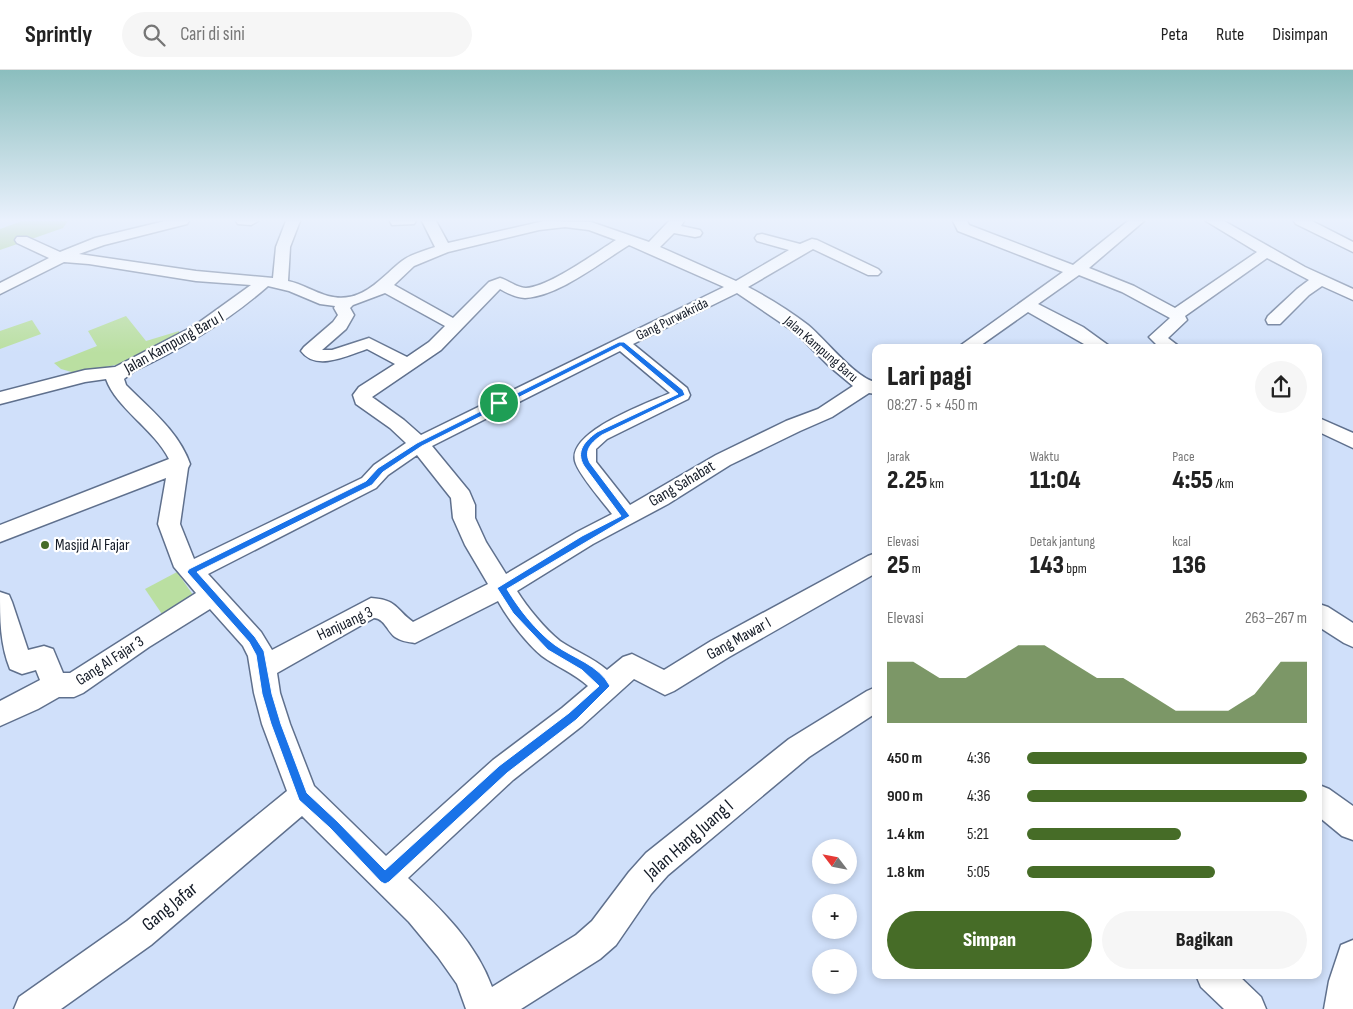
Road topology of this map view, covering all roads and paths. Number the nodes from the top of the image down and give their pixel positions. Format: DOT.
graph roads {
  1 [pos="45,265"];
  2 [pos="126,265"];
  3 [pos="278,265"];
  4 [pos="408,265"];
  5 [pos="587,265"];
  6 [pos="688,265"];
  7 [pos="776,265"];
  8 [pos="858,265"];
  9 [pos="1062,265"];
  10 [pos="1082,265"];
  11 [pos="1248,265"];
  12 [pos="1290,265"];
  13 [pos="1076,270"];
  14 [pos="873,272"];
  15 [pos="1320,281"];
  16 [pos="273,282"];
  17 [pos="384,287"];
  18 [pos="737,287"];
  19 [pos="0,289"];
  20 [pos="1353,295"];
  21 [pos="347,302"];
  22 [pos="1027,305"];
  23 [pos="1176,315"];
  24 [pos="1274,320"];
  25 [pos="456,325"];
  26 [pos="621,343"];
  27 [pos="971,344"];
  28 [pos="1098,344"];
  29 [pos="1166,344"];
  30 [pos="407,364"];
  31 [pos="120,372"];
  32 [pos="871,387"];
  33 [pos="0,398"];
  34 [pos="1322,426"];
  35 [pos="1353,441"];
  36 [pos="419,444"];
  37 [pos="180,464"];
  38 [pos="626,516"];
  39 [pos="0,534"];
  40 [pos="872,564"];
  41 [pos="192,572"];
  42 [pos="502,588"];
  43 [pos="212,595"];
  44 [pos="0,602"];
  45 [pos="1322,616"];
  46 [pos="1353,636"];
  47 [pos="264,667"];
  48 [pos="55,685"];
  49 [pos="606,686"];
  50 [pos="872,702"];
  51 [pos="0,714"];
  52 [pos="303,796"];
  53 [pos="1322,801"];
  54 [pos="1353,825"];
  55 [pos="385,878"];
  56 [pos="1353,958"];
  57 [pos="1217,979"];
  58 [pos="31,1009"];
  59 [pos="483,1009"];
  60 [pos="489,1009"];
  61 [pos="1249,1009"];
  62 [pos="1341,1009"];
  1 -- 19 [label="street"];
  2 -- 16 [label="street, Jalan Kampung Baru"];
  3 -- 16 [label="street"];
  4 -- 17 [label="street, Jalan Kampung Baru"];
  5 -- 25 [label="street"];
  6 -- 18 [label="street, Jalan Kampung Baru"];
  7 -- 18 [label="street, Gang Purwakrida"];
  8 -- 14 [label="street"];
  9 -- 13 [label="street"];
  10 -- 13 [label="street"];
  11 -- 23 [label="street"];
  12 -- 15 [label="street"];
  13 -- 22 [label="street"];
  13 -- 23 [label="street"];
  15 -- 20 [label="street"];
  15 -- 24 [label="street"];
  16 -- 21 [label="street, Jalan Kampung Baru"];
  16 -- 31 [label="street, Jalan Kampung Baru I"];
  17 -- 21 [label="street, Jalan Kampung Baru"];
  17 -- 25 [label="street"];
  18 -- 26 [label="street, Gang Purwakrida"];
  18 -- 32 [label="street, Jalan Kampung Baru"];
  21 -- 30 [label="street"];
  22 -- 27 [label="street"];
  22 -- 28 [label="street"];
  23 -- 29 [label="street"];
  25 -- 30 [label="street"];
  26 -- 36 [label="street, Gang Purwakrida"];
  26 -- 38 [label="street"];
  30 -- 36 [label="street"];
  31 -- 33 [label="street"];
  31 -- 37 [label="street, Jalan Kampung Baru I"];
  32 -- 38 [label="street, Gang Sahabat"];
  34 -- 35 [label="street"];
  36 -- 41 [label="street, Gang Purwakrida"];
  36 -- 42 [label="street"];
  37 -- 39 [label="street"];
  37 -- 41 [label="street"];
  38 -- 42 [label="street, Gang Sahabat"];
  40 -- 49 [label="street, Gang Mawar I"];
  41 -- 43 [label="street"];
  42 -- 47 [label="street, Hanjuang 3"];
  42 -- 49 [label="street"];
  43 -- 47 [label="street"];
  43 -- 48 [label="street, Gang Al Fajar 3"];
  44 -- 48 [label="street, Gang Al Fajar 3"];
  45 -- 46 [label="street"];
  47 -- 52 [label="street"];
  48 -- 51 [label="street"];
  49 -- 55 [label="street"];
  50 -- 60 [label="street, Jalan Hang Juang I"];
  52 -- 55 [label="street"];
  52 -- 58 [label="street, Gang Jafar"];
  53 -- 54 [label="street"];
  55 -- 59 [label="street"];
  56 -- 62 [label="street"];
  57 -- 61 [label="street"];
}
